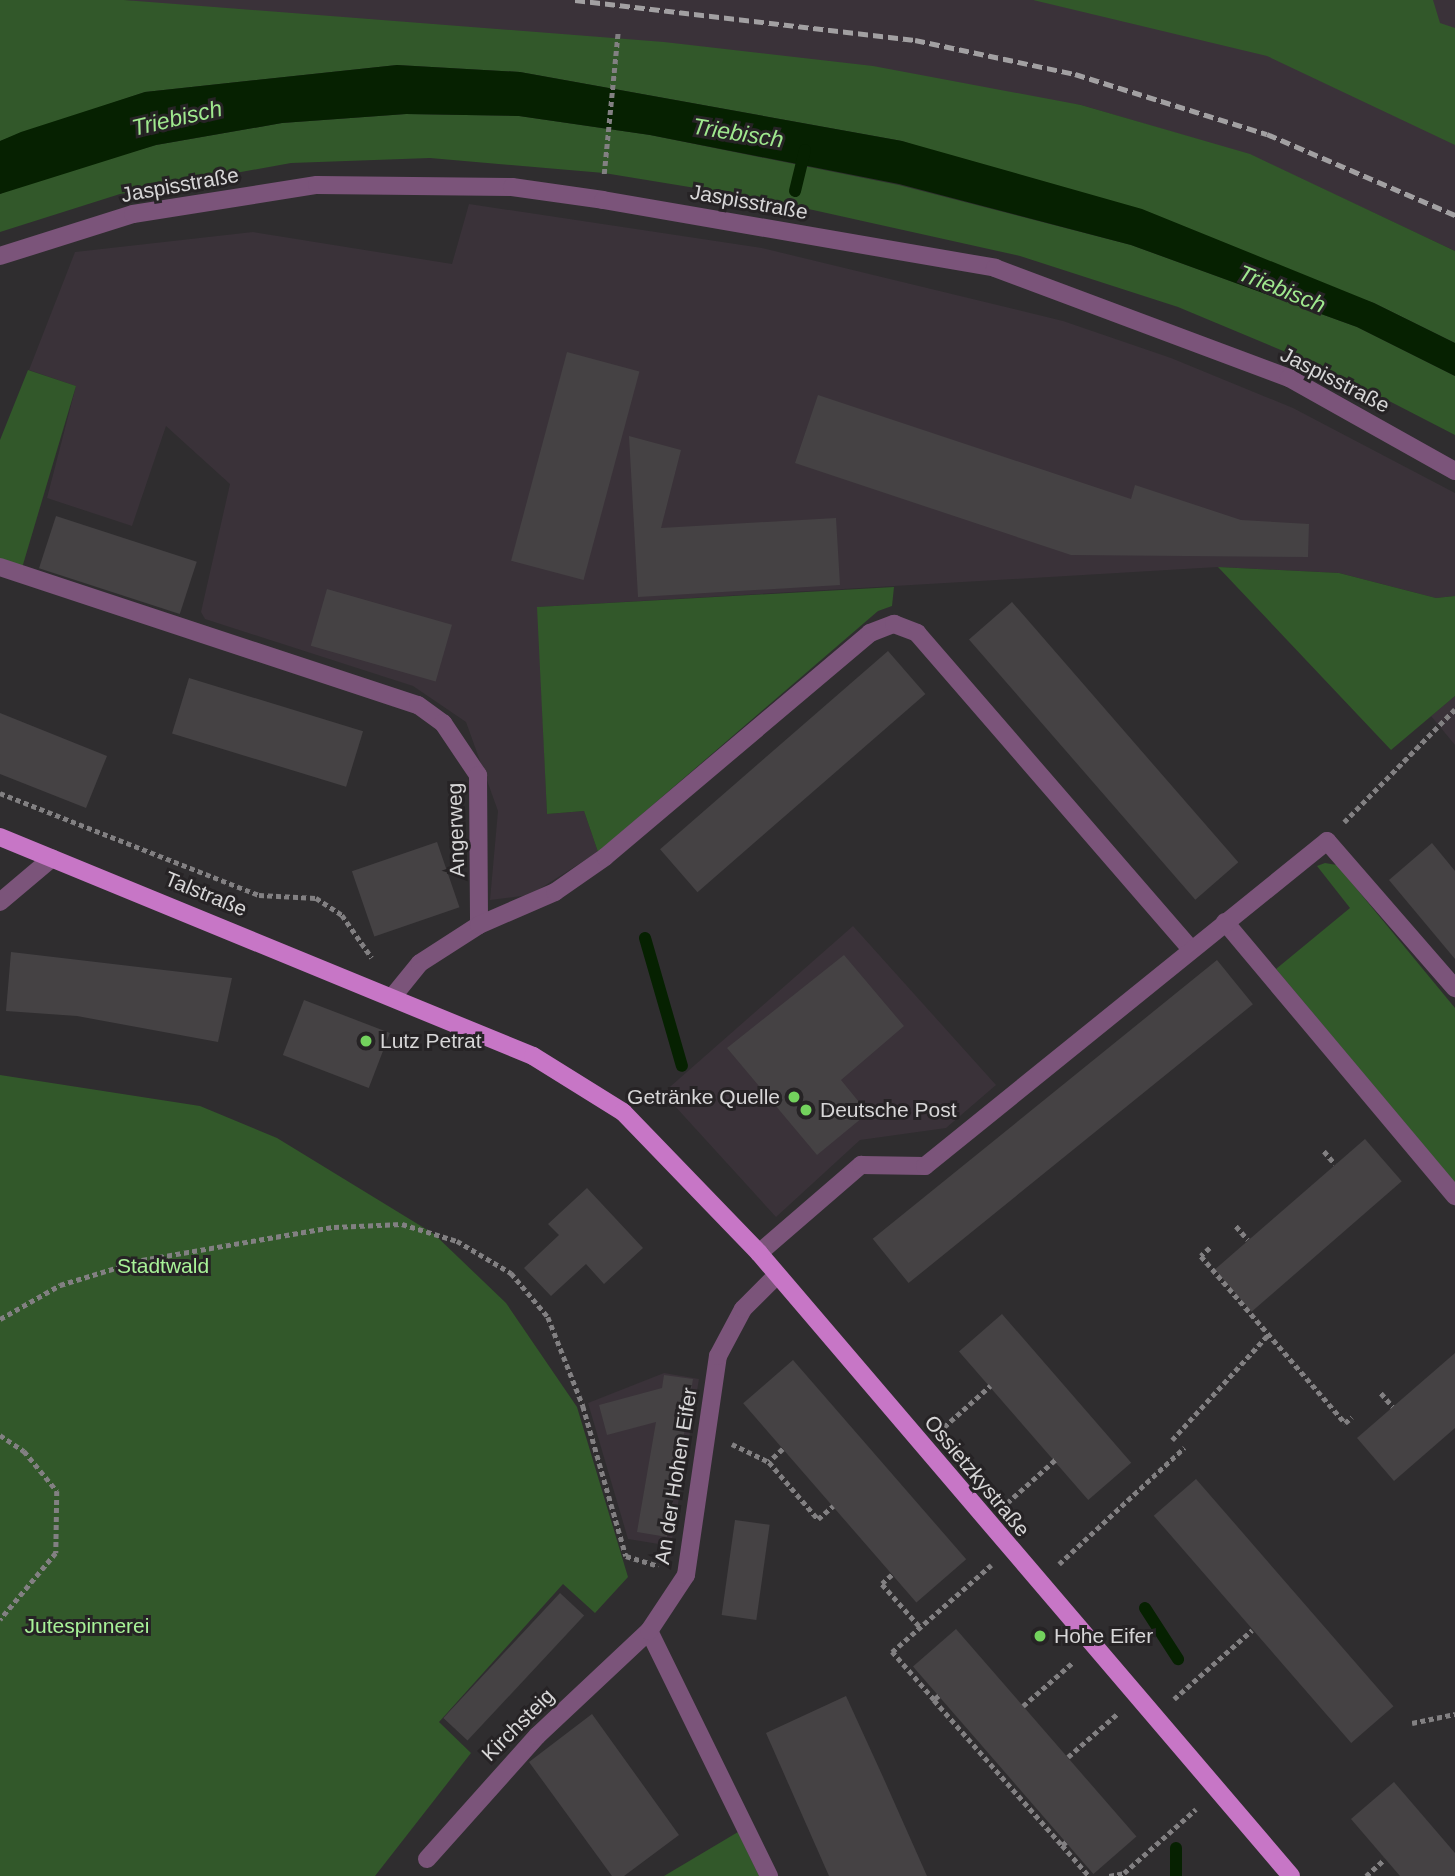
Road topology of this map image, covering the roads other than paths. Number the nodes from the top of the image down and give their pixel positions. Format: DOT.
graph roads {
  1 [pos="0,256"];
  2 [pos="1455,471"];
  3 [pos="0,567"];
  4 [pos="0,837"];
  5 [pos="52,858"];
  6 [pos="0,902"];
  7 [pos="1225,922"];
  8 [pos="479,925"];
  9 [pos="1191,949"];
  10 [pos="1455,988"];
  11 [pos="394,995"];
  12 [pos="623,1112"];
  13 [pos="1455,1196"];
  14 [pos="759,1253"];
  15 [pos="777,1275"];
  16 [pos="649,1631"];
  17 [pos="427,1859"];
  18 [pos="769,1876"];
  19 [pos="1291,1876"];
  1 -- 2 [label="street, Jaspisstraße"];
  3 -- 8 [label="street, Angerweg"];
  4 -- 5 [label="main road, Talstraße"];
  5 -- 6 [label="street"];
  5 -- 11 [label="main road, Talstraße"];
  7 -- 9 [label="street"];
  7 -- 10 [label="street"];
  7 -- 13 [label="street"];
  8 -- 9 [label="street"];
  8 -- 11 [label="street"];
  9 -- 14 [label="street"];
  11 -- 12 [label="main road, Talstraße"];
  12 -- 14 [label="main road, Ossietzkystraße"];
  14 -- 15 [label="main road, Ossietzkystraße"];
  15 -- 16 [label="street, An der Hohen Eifer"];
  15 -- 19 [label="main road, Ossietzkystraße"];
  16 -- 17 [label="street, Kirchsteig"];
  16 -- 18 [label="street"];
}
